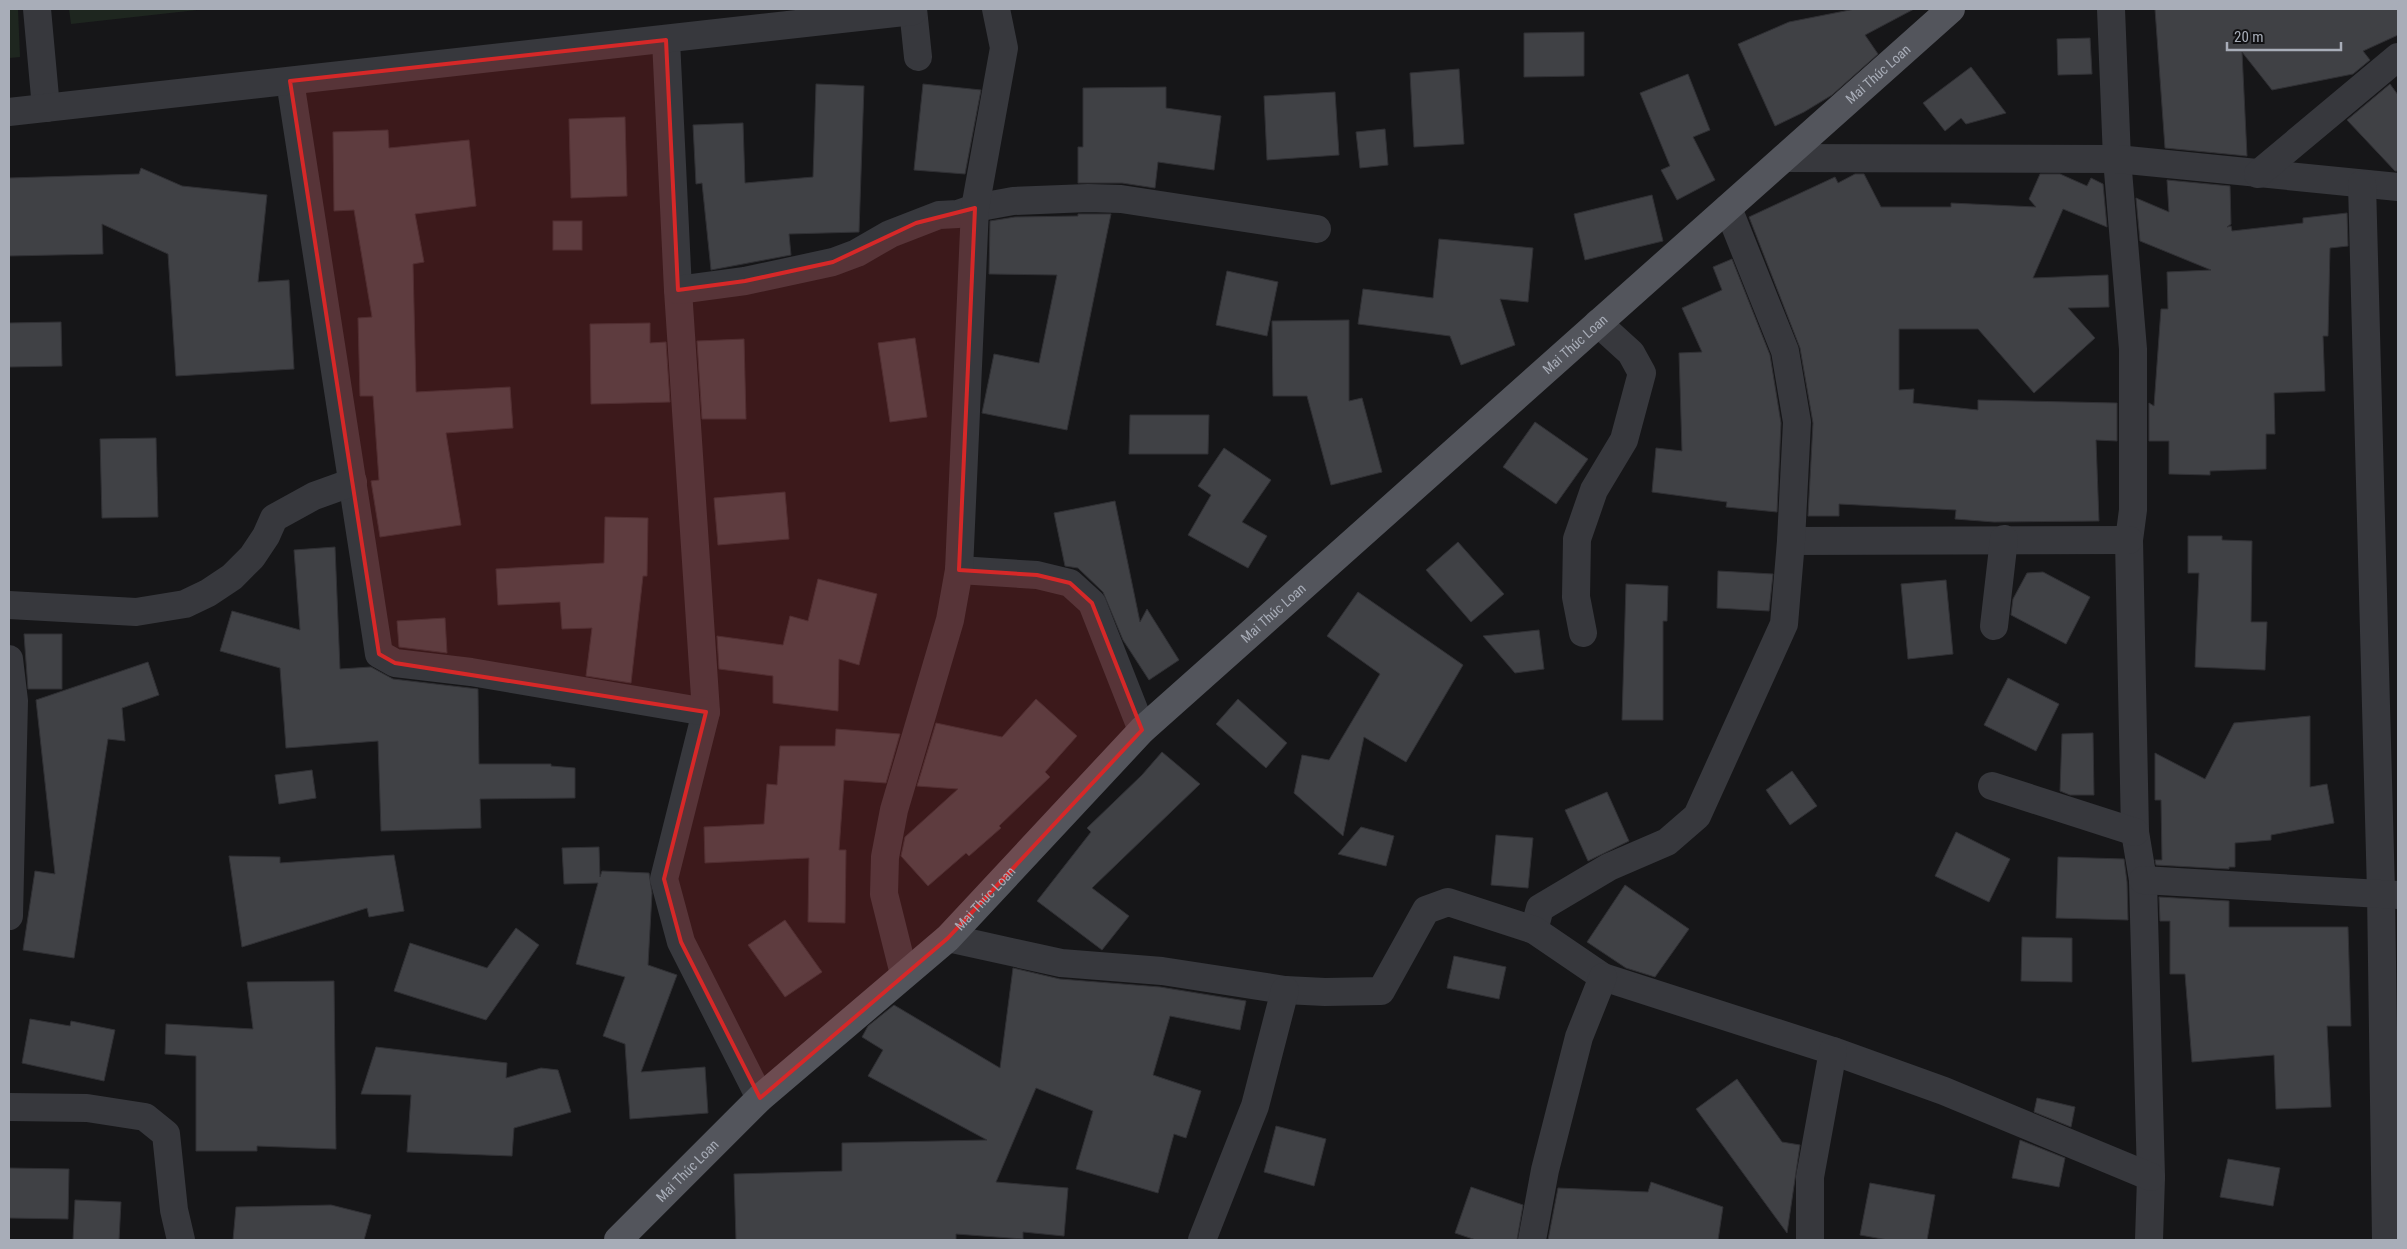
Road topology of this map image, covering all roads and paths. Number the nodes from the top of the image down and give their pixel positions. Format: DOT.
graph roads {
  1 [pos="37,9"];
  2 [pos="996,9"];
  3 [pos="1951,9"];
  4 [pos="2111,9"];
  5 [pos="913,10"];
  6 [pos="666,40"];
  7 [pos="918,57"];
  8 [pos="2398,57"];
  9 [pos="290,81"];
  10 [pos="46,108"];
  11 [pos="9,112"];
  12 [pos="1784,158"];
  13 [pos="2117,159"];
  14 [pos="2258,174"];
  15 [pos="2362,184"];
  16 [pos="2398,187"];
  17 [pos="975,208"];
  18 [pos="1728,208"];
  19 [pos="1317,229"];
  20 [pos="678,290"];
  21 [pos="1598,323"];
  22 [pos="353,482"];
  23 [pos="2004,539"];
  24 [pos="2129,540"];
  25 [pos="1792,541"];
  26 [pos="959,570"];
  27 [pos="9,605"];
  28 [pos="1994,626"];
  29 [pos="1583,633"];
  30 [pos="9,659"];
  31 [pos="706,712"];
  32 [pos="1142,730"];
  33 [pos="1992,786"];
  34 [pos="2135,832"];
  35 [pos="2143,880"];
  36 [pos="10,888"];
  37 [pos="2390,894"];
  38 [pos="9,916"];
  39 [pos="1534,930"];
  40 [pos="948,938"];
  41 [pos="904,974"];
  42 [pos="1603,977"];
  43 [pos="1285,990"];
  44 [pos="1833,1051"];
  45 [pos="760,1098"];
  46 [pos="9,1107"];
  47 [pos="2151,1177"];
  48 [pos="181,1240"];
  49 [pos="618,1240"];
  50 [pos="1202,1240"];
  51 [pos="1532,1240"];
  52 [pos="1810,1240"];
  53 [pos="2148,1240"];
  54 [pos="2386,1240"];
  1 -- 10 [label="street"];
  2 -- 17 [label="street"];
  3 -- 12 [label="main road, Mai Thúc Loan"];
  4 -- 13 [label="street"];
  5 -- 6 [label="street"];
  5 -- 7 [label="street"];
  6 -- 9 [label="street"];
  6 -- 20 [label="street"];
  8 -- 14 [label="street"];
  9 -- 10 [label="street"];
  9 -- 22 [label="street"];
  10 -- 11 [label="street"];
  12 -- 13 [label="street"];
  12 -- 18 [label="main road, Mai Thúc Loan"];
  13 -- 14 [label="street"];
  13 -- 24 [label="street"];
  14 -- 15 [label="street"];
  15 -- 16 [label="street"];
  15 -- 37 [label="street"];
  17 -- 19 [label="street"];
  17 -- 20 [label="street"];
  17 -- 26 [label="street"];
  18 -- 21 [label="main road, Mai Thúc Loan"];
  18 -- 25 [label="street"];
  20 -- 31 [label="street"];
  21 -- 29 [label="street"];
  21 -- 32 [label="main road, Mai Thúc Loan"];
  22 -- 27 [label="street"];
  22 -- 31 [label="street"];
  23 -- 24 [label="street"];
  23 -- 25 [label="street"];
  23 -- 28 [label="street"];
  24 -- 34 [label="street"];
  25 -- 39 [label="street"];
  26 -- 32 [label="street"];
  26 -- 41 [label="street"];
  30 -- 36 [label="street"];
  31 -- 45 [label="street"];
  32 -- 40 [label="main road, Mai Thúc Loan"];
  33 -- 34 [label="street"];
  34 -- 35 [label="street"];
  35 -- 37 [label="street"];
  35 -- 47 [label="street"];
  36 -- 38 [label="street"];
  37 -- 54 [label="street"];
  39 -- 42 [label="street"];
  39 -- 43 [label="street"];
  40 -- 41 [label="main road, Mai Thúc Loan"];
  40 -- 43 [label="street"];
  41 -- 45 [label="main road, Mai Thúc Loan"];
  42 -- 44 [label="street"];
  42 -- 51 [label="street"];
  43 -- 50 [label="street"];
  44 -- 47 [label="street"];
  44 -- 52 [label="street"];
  45 -- 49 [label="main road, Mai Thúc Loan"];
  46 -- 48 [label="street"];
  47 -- 53 [label="street"];
}
